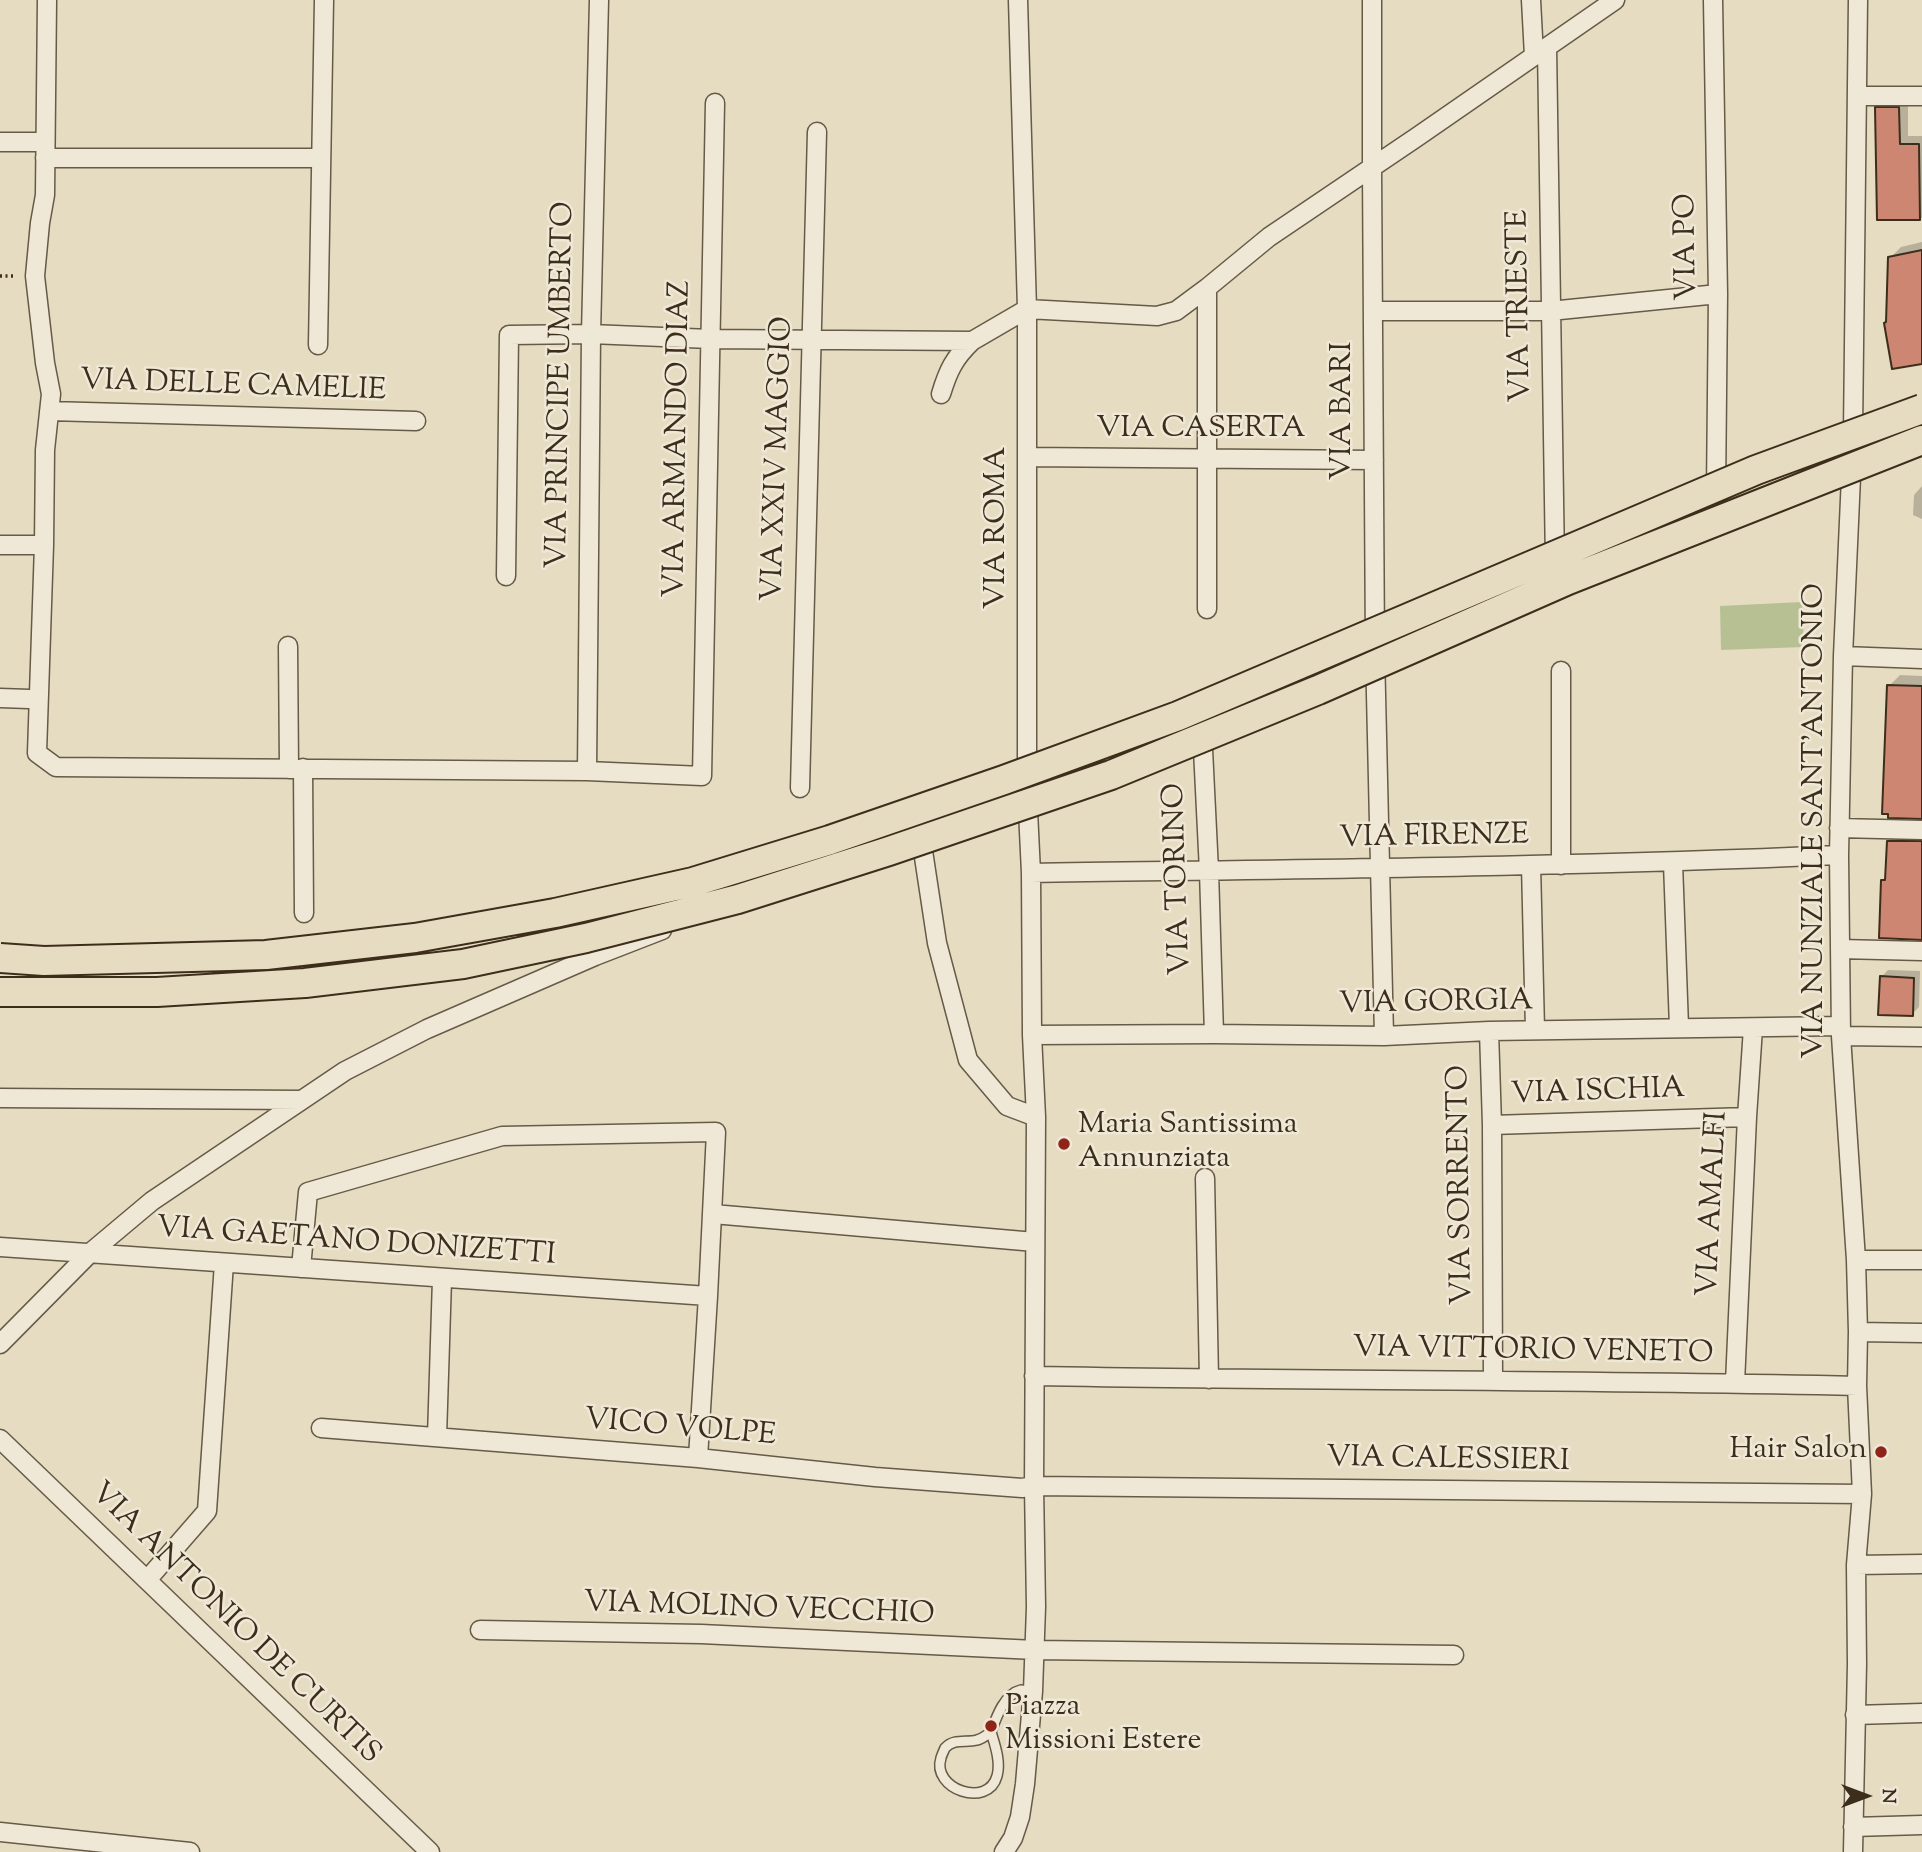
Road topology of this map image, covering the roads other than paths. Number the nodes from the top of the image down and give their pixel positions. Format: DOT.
graph roads {
  1 [pos="47,0"];
  2 [pos="324,0"];
  3 [pos="599,0"];
  4 [pos="1018,0"];
  5 [pos="1372,0"];
  6 [pos="1531,0"];
  7 [pos="1615,0"];
  8 [pos="1713,0"];
  9 [pos="1858,0"];
  10 [pos="1540,52"];
  11 [pos="1857,96"];
  12 [pos="1922,96"];
  13 [pos="715,103"];
  14 [pos="817,132"];
  15 [pos="0,142"];
  16 [pos="44,150"];
  17 [pos="321,158"];
  18 [pos="1372,168"];
  19 [pos="1207,288"];
  20 [pos="1718,294"];
  21 [pos="1027,309"];
  22 [pos="1373,311"];
  23 [pos="1550,311"];
  24 [pos="591,334"];
  25 [pos="710,339"];
  26 [pos="811,340"];
  27 [pos="972,341"];
  28 [pos="318,345"];
  29 [pos="941,394"];
  30 [pos="1922,407"];
  31 [pos="49,411"];
  32 [pos="416,421"];
  33 [pos="1853,432"];
  34 [pos="1922,440"];
  35 [pos="1027,457"];
  36 [pos="1207,460"];
  37 [pos="1374,460"];
  38 [pos="1716,492"];
  39 [pos="0,545"];
  40 [pos="44,545"];
  41 [pos="1555,564"];
  42 [pos="506,576"];
  43 [pos="1207,609"];
  44 [pos="288,646"];
  45 [pos="1375,652"];
  46 [pos="1843,656"];
  47 [pos="1922,659"];
  48 [pos="1560,671"];
  49 [pos="0,698"];
  50 [pos="29,699"];
  51 [pos="1202,722"];
  52 [pos="296,768"];
  53 [pos="587,771"];
  54 [pos="800,788"];
  55 [pos="1027,790"];
  56 [pos="1839,828"];
  57 [pos="1922,830"];
  58 [pos="920,831"];
  59 [pos="1839,855"];
  60 [pos="1674,863"];
  61 [pos="1531,865"];
  62 [pos="1561,865"];
  63 [pos="1381,869"];
  64 [pos="1209,871"];
  65 [pos="1031,873"];
  66 [pos="304,913"];
  67 [pos="1840,948"];
  68 [pos="1922,951"];
  69 [pos="0,958"];
  70 [pos="0,992"];
  71 [pos="1679,1027"];
  72 [pos="1753,1028"];
  73 [pos="1535,1030"];
  74 [pos="1489,1031"];
  75 [pos="1841,1031"];
  76 [pos="1214,1034"];
  77 [pos="1032,1035"];
  78 [pos="1384,1036"];
  79 [pos="1922,1037"];
  80 [pos="0,1098"];
  81 [pos="302,1100"];
  82 [pos="1036,1117"];
  83 [pos="1747,1117"];
  84 [pos="1492,1125"];
  85 [pos="1205,1178"];
  86 [pos="713,1214"];
  87 [pos="1035,1242"];
  88 [pos="0,1247"];
  89 [pos="90,1253"];
  90 [pos="1856,1260"];
  91 [pos="1922,1260"];
  92 [pos="224,1263"];
  93 [pos="301,1268"];
  94 [pos="442,1279"];
  95 [pos="708,1296"];
  96 [pos="1858,1332"];
  97 [pos="1922,1333"];
  98 [pos="0,1344"];
  99 [pos="1034,1376"];
  100 [pos="1209,1379"];
  101 [pos="1493,1380"];
  102 [pos="1735,1383"];
  103 [pos="1857,1386"];
  104 [pos="321,1428"];
  105 [pos="437,1437"];
  106 [pos="0,1439"];
  107 [pos="698,1458"];
  108 [pos="1034,1486"];
  109 [pos="1862,1494"];
  110 [pos="1922,1564"];
  111 [pos="1856,1565"];
  112 [pos="146,1580"];
  113 [pos="480,1630"];
  114 [pos="1035,1650"];
  115 [pos="1454,1655"];
  116 [pos="1033,1691"];
  117 [pos="1922,1713"];
  118 [pos="1855,1714"];
  119 [pos="991,1732"];
  120 [pos="1922,1825"];
  121 [pos="1853,1828"];
  122 [pos="0,1832"];
  123 [pos="190,1852"];
  124 [pos="430,1852"];
  125 [pos="1004,1852"];
  126 [pos="1853,1852"];
  1 -- 16 [label="street"];
  2 -- 17 [label="street"];
  3 -- 24 [label="street, VIA PRINCIPE UMBERTO"];
  4 -- 21 [label="street, VIA ROMA"];
  5 -- 18 [label="street, VIA BARI"];
  6 -- 10 [label="street, VIA TRIESTE"];
  7 -- 10 [label="street"];
  8 -- 20 [label="street, VIA PO"];
  9 -- 11 [label="street, VIA NUNZIALE SANT'ANTONIO"];
  10 -- 18 [label="street"];
  10 -- 23 [label="street, VIA TRIESTE"];
  11 -- 12 [label="street"];
  11 -- 33 [label="street, VIA NUNZIALE SANT'ANTONIO"];
  13 -- 25 [label="street, VIA ARMANDO DIAZ"];
  14 -- 26 [label="street, VIA XXIV MAGGIO"];
  15 -- 16 [label="street"];
  16 -- 17 [label="street"];
  16 -- 31 [label="street"];
  17 -- 28 [label="street"];
  18 -- 19 [label="street"];
  18 -- 22 [label="street, VIA BARI"];
  19 -- 21 [label="street"];
  19 -- 36 [label="street"];
  20 -- 23 [label="street"];
  20 -- 38 [label="street, VIA PO"];
  21 -- 27 [label="street"];
  21 -- 35 [label="street, VIA ROMA"];
  22 -- 23 [label="street"];
  22 -- 37 [label="street, VIA BARI"];
  23 -- 41 [label="street, VIA TRIESTE"];
  24 -- 25 [label="street"];
  24 -- 42 [label="street"];
  24 -- 53 [label="street, VIA PRINCIPE UMBERTO"];
  25 -- 26 [label="street"];
  25 -- 53 [label="street, VIA ARMANDO DIAZ"];
  26 -- 27 [label="street"];
  26 -- 54 [label="street, VIA XXIV MAGGIO"];
  27 -- 29 [label="street"];
  30 -- 33 [label="street"];
  30 -- 69 [label="highway, bridge"];
  31 -- 32 [label="street, VIA DELLE CAMELIE"];
  31 -- 40 [label="street"];
  33 -- 38 [label="street"];
  33 -- 46 [label="street, VIA NUNZIALE SANT'ANTONIO"];
  34 -- 70 [label="highway, bridge"];
  35 -- 36 [label="street, VIA CASERTA"];
  35 -- 55 [label="street, VIA ROMA"];
  36 -- 37 [label="street, VIA CASERTA"];
  36 -- 43 [label="street"];
  37 -- 45 [label="street, VIA BARI"];
  38 -- 41 [label="street"];
  39 -- 40 [label="street"];
  40 -- 52 [label="street"];
  41 -- 45 [label="street"];
  44 -- 52 [label="street"];
  45 -- 51 [label="street"];
  45 -- 63 [label="street, VIA BARI"];
  46 -- 47 [label="street"];
  46 -- 56 [label="street, VIA NUNZIALE SANT'ANTONIO"];
  48 -- 62 [label="street"];
  49 -- 50 [label="street"];
  51 -- 55 [label="street"];
  51 -- 64 [label="street, VIA TORINO"];
  52 -- 53 [label="street"];
  52 -- 66 [label="street"];
  55 -- 58 [label="street"];
  55 -- 65 [label="street, VIA ROMA"];
  56 -- 57 [label="street"];
  56 -- 59 [label="street, VIA NUNZIALE SANT'ANTONIO"];
  58 -- 81 [label="street"];
  58 -- 82 [label="street"];
  59 -- 60 [label="street, VIA FIRENZE"];
  59 -- 67 [label="street, VIA NUNZIALE SANT'ANTONIO"];
  60 -- 62 [label="street, VIA FIRENZE"];
  60 -- 71 [label="street"];
  61 -- 62 [label="street, VIA FIRENZE"];
  61 -- 63 [label="street, VIA FIRENZE"];
  61 -- 73 [label="street"];
  63 -- 64 [label="street, VIA FIRENZE"];
  63 -- 78 [label="street, VIA BARI"];
  64 -- 65 [label="street, VIA FIRENZE"];
  64 -- 76 [label="street, VIA TORINO"];
  65 -- 77 [label="street, VIA ROMA"];
  67 -- 68 [label="street"];
  67 -- 75 [label="street, VIA NUNZIALE SANT'ANTONIO"];
  71 -- 72 [label="street, VIA GORGIA"];
  71 -- 73 [label="street, VIA GORGIA"];
  72 -- 75 [label="street, VIA GORGIA"];
  72 -- 83 [label="street, VIA AMALFI"];
  73 -- 74 [label="street, VIA GORGIA"];
  74 -- 78 [label="street, VIA GORGIA"];
  74 -- 84 [label="street, VIA SORRENTO"];
  75 -- 79 [label="street, VIA GORGIA"];
  75 -- 90 [label="street, VIA NUNZIALE SANT'ANTONIO"];
  76 -- 77 [label="street, VIA GORGIA"];
  76 -- 78 [label="street, VIA GORGIA"];
  77 -- 82 [label="street, VIA ROMA"];
  80 -- 81 [label="street"];
  81 -- 89 [label="street"];
  82 -- 87 [label="street, VIA ROMA"];
  83 -- 84 [label="street, VIA ISCHIA"];
  83 -- 102 [label="street, VIA AMALFI"];
  84 -- 101 [label="street, VIA SORRENTO"];
  85 -- 100 [label="street"];
  86 -- 87 [label="street"];
  86 -- 93 [label="street"];
  86 -- 95 [label="street"];
  87 -- 99 [label="street, VIA ROMA"];
  88 -- 89 [label="street, VIA GAETANO DONIZETTI"];
  89 -- 92 [label="street, VIA GAETANO DONIZETTI"];
  89 -- 98 [label="street"];
  90 -- 91 [label="street"];
  90 -- 96 [label="street, VIA NUNZIALE SANT'ANTONIO"];
  92 -- 93 [label="street, VIA GAETANO DONIZETTI"];
  92 -- 112 [label="street"];
  93 -- 94 [label="street, VIA GAETANO DONIZETTI"];
  94 -- 95 [label="street, VIA GAETANO DONIZETTI"];
  94 -- 105 [label="street"];
  95 -- 107 [label="street"];
  96 -- 97 [label="street"];
  96 -- 103 [label="street, VIA NUNZIALE SANT'ANTONIO"];
  99 -- 100 [label="street, VIA VITTORIO VENETO"];
  99 -- 108 [label="street, VIA ROMA"];
  100 -- 101 [label="street, VIA VITTORIO VENETO"];
  101 -- 102 [label="street, VIA VITTORIO VENETO"];
  102 -- 103 [label="street, VIA VITTORIO VENETO"];
  103 -- 109 [label="street, VIA NUNZIALE SANT'ANTONIO"];
  104 -- 105 [label="street, VICO VOLPE"];
  105 -- 107 [label="street, VICO VOLPE"];
  106 -- 112 [label="street, VIA ANTONIO DE CURTIS"];
  107 -- 108 [label="street, VICO VOLPE"];
  108 -- 109 [label="street, VIA CALESSIERI"];
  108 -- 114 [label="street, VIA ROMA"];
  109 -- 111 [label="street, VIA NUNZIALE SANT'ANTONIO"];
  110 -- 111 [label="street"];
  111 -- 118 [label="street, VIA NUNZIALE SANT'ANTONIO"];
  112 -- 124 [label="street, VIA ANTONIO DE CURTIS"];
  113 -- 114 [label="street, VIA MOLINO VECCHIO"];
  114 -- 115 [label="street, VIA MOLINO VECCHIO"];
  114 -- 116 [label="street, VIA ROMA"];
  116 -- 119 [label="lane"];
  116 -- 125 [label="street, VIA ROMA"];
  117 -- 118 [label="street"];
  118 -- 121 [label="street, VIA NUNZIALE SANT'ANTONIO"];
  119 -- 119 [label="lane"];
  120 -- 121 [label="street"];
  121 -- 126 [label="street, VIA NUNZIALE SANT'ANTONIO"];
  122 -- 123 [label="street"];
}
